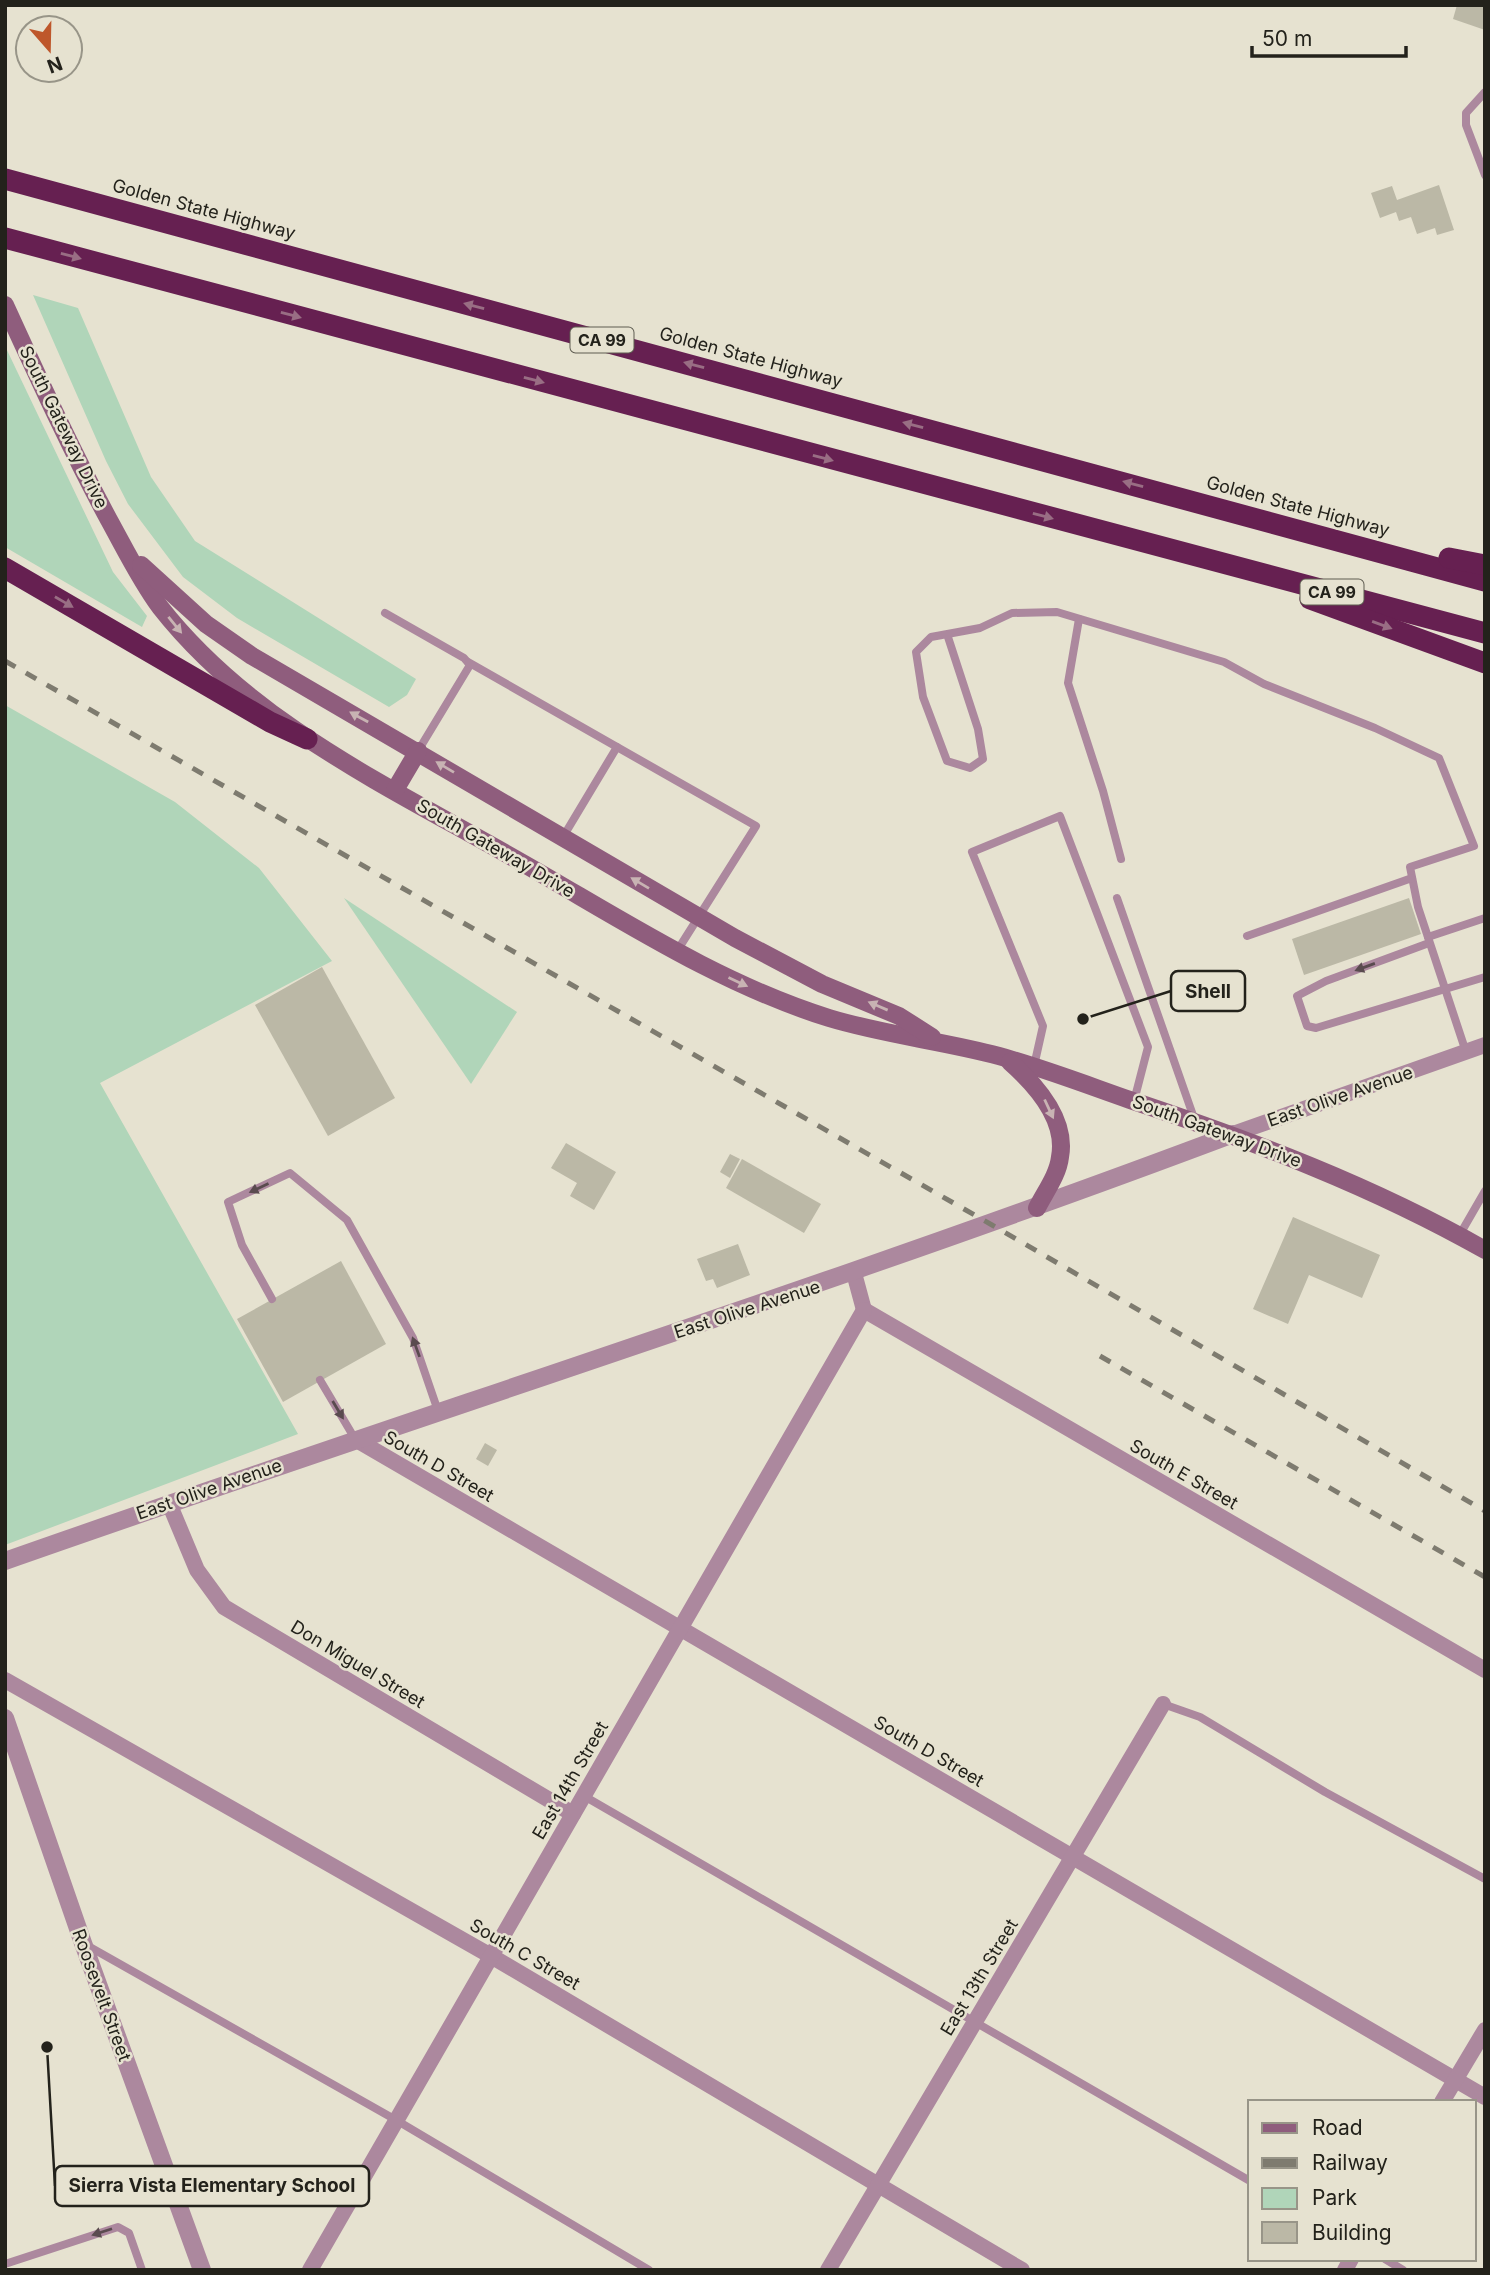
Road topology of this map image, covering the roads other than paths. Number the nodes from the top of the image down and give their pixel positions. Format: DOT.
graph roads {
  1 [pos="1485,92"];
  2 [pos="1485,175"];
  3 [pos="5,179"];
  4 [pos="5,238"];
  5 [pos="5,305"];
  6 [pos="1199,502"];
  7 [pos="124,547"];
  8 [pos="1180,552"];
  9 [pos="1485,565"];
  10 [pos="5,568"];
  11 [pos="1485,581"];
  12 [pos="385,613"];
  13 [pos="1079,619"];
  14 [pos="1485,633"];
  15 [pos="947,634"];
  16 [pos="467,661"];
  17 [pos="1485,663"];
  18 [pos="307,739"];
  19 [pos="617,747"];
  20 [pos="418,751"];
  21 [pos="395,790"];
  22 [pos="563,837"];
  23 [pos="1121,859"];
  24 [pos="1412,878"];
  25 [pos="1117,898"];
  26 [pos="699,918"];
  27 [pos="1485,918"];
  28 [pos="1247,936"];
  29 [pos="1429,940"];
  30 [pos="677,951"];
  31 [pos="1485,977"];
  32 [pos="1445,990"];
  33 [pos="937,1040"];
  34 [pos="1484,1047"];
  35 [pos="1466,1052"];
  36 [pos="1005,1058"];
  37 [pos="1033,1067"];
  38 [pos="1135,1101"];
  39 [pos="1195,1121"];
  40 [pos="1233,1134"];
  41 [pos="1485,1192"];
  42 [pos="1037,1208"];
  43 [pos="1459,1236"];
  44 [pos="1485,1250"];
  45 [pos="853,1273"];
  46 [pos="272,1299"];
  47 [pos="864,1310"];
  48 [pos="320,1380"];
  49 [pos="438,1411"];
  50 [pos="355,1438"];
  51 [pos="169,1503"];
  52 [pos="5,1561"];
  53 [pos="680,1629"];
  54 [pos="1485,1670"];
  55 [pos="5,1680"];
  56 [pos="1163,1704"];
  57 [pos="5,1718"];
  58 [pos="584,1796"];
  59 [pos="573,1814"];
  60 [pos="1072,1857"];
  61 [pos="1485,1879"];
  62 [pos="83,1943"];
  63 [pos="491,1956"];
  64 [pos="975,2021"];
  65 [pos="1485,2029"];
  66 [pos="1455,2079"];
  67 [pos="1485,2097"];
  68 [pos="1443,2100"];
  69 [pos="396,2120"];
  70 [pos="1248,2180"];
  71 [pos="878,2186"];
  72 [pos="5,2264"];
  73 [pos="142,2270"];
  74 [pos="202,2270"];
  75 [pos="310,2270"];
  76 [pos="649,2270"];
  77 [pos="828,2270"];
  78 [pos="1021,2270"];
  1 -- 2 [label="lane"];
  6 -- 3 [label="highway, Golden State Highway / CA 99, one-way"];
  4 -- 8 [label="highway, CA 99, one-way"];
  5 -- 7 [label="main road, South Gateway Drive"];
  6 -- 9 [label="highway"];
  6 -- 11 [label="highway, Golden State Highway / CA 99"];
  7 -- 18 [label="main road, South Gateway Drive, one-way"];
  20 -- 7 [label="main road, South Gateway Drive, one-way"];
  8 -- 14 [label="highway, CA 99"];
  8 -- 17 [label="highway, one-way"];
  10 -- 18 [label="highway, one-way"];
  12 -- 16 [label="lane"];
  13 -- 15 [label="lane"];
  13 -- 23 [label="lane"];
  13 -- 24 [label="lane"];
  15 -- 15 [label="lane"];
  16 -- 19 [label="lane"];
  16 -- 20 [label="lane"];
  18 -- 21 [label="main road, South Gateway Drive"];
  19 -- 22 [label="lane"];
  19 -- 26 [label="lane"];
  20 -- 21 [label="main road"];
  22 -- 20 [label="main road, South Gateway Drive, one-way"];
  21 -- 30 [label="main road, South Gateway Drive"];
  26 -- 22 [label="main road, South Gateway Drive, one-way"];
  24 -- 28 [label="lane"];
  24 -- 29 [label="lane"];
  25 -- 39 [label="lane"];
  26 -- 30 [label="lane"];
  33 -- 26 [label="main road, South Gateway Drive, one-way"];
  27 -- 29 [label="lane"];
  29 -- 32 [label="lane"];
  29 -- 32 [label="lane, one-way"];
  30 -- 33 [label="main road, South Gateway Drive, one-way"];
  31 -- 32 [label="lane"];
  32 -- 35 [label="lane"];
  33 -- 36 [label="main road, South Gateway Drive"];
  34 -- 35 [label="street, East Olive Avenue"];
  35 -- 40 [label="street, East Olive Avenue"];
  36 -- 37 [label="main road, South Gateway Drive"];
  36 -- 42 [label="main road, one-way"];
  37 -- 38 [label="main road, South Gateway Drive"];
  37 -- 38 [label="lane"];
  38 -- 39 [label="main road, South Gateway Drive"];
  39 -- 40 [label="main road, South Gateway Drive"];
  40 -- 42 [label="street, East Olive Avenue"];
  40 -- 43 [label="main road, South Gateway Drive"];
  41 -- 43 [label="lane"];
  42 -- 45 [label="street, East Olive Avenue"];
  43 -- 44 [label="main road, South Gateway Drive"];
  45 -- 47 [label="street"];
  45 -- 49 [label="street, East Olive Avenue"];
  49 -- 46 [label="lane, one-way"];
  47 -- 53 [label="street, East 14th Street"];
  47 -- 54 [label="street, South E Street"];
  48 -- 50 [label="lane, one-way"];
  49 -- 50 [label="street, East Olive Avenue"];
  50 -- 51 [label="street, East Olive Avenue"];
  50 -- 53 [label="street, South D Street"];
  51 -- 52 [label="street, East Olive Avenue"];
  51 -- 59 [label="street, Don Miguel Street"];
  53 -- 58 [label="street, East 14th Street"];
  53 -- 60 [label="street, South D Street"];
  55 -- 63 [label="street, South C Street"];
  56 -- 60 [label="street, East 13th Street"];
  56 -- 61 [label="lane"];
  57 -- 62 [label="street, Roosevelt Street"];
  58 -- 59 [label="street, East 14th Street"];
  58 -- 64 [label="lane"];
  59 -- 63 [label="street, East 14th Street"];
  60 -- 64 [label="street, East 13th Street"];
  60 -- 66 [label="street, South D Street"];
  62 -- 69 [label="lane"];
  62 -- 74 [label="street, Roosevelt Street"];
  63 -- 69 [label="street, East 14th Street"];
  63 -- 71 [label="street, South C Street"];
  64 -- 70 [label="lane"];
  64 -- 71 [label="street, East 13th Street"];
  65 -- 66 [label="street"];
  66 -- 67 [label="street, South D Street"];
  66 -- 68 [label="street"];
  69 -- 75 [label="street, East 14th Street"];
  69 -- 76 [label="lane"];
  71 -- 77 [label="street, East 13th Street"];
  71 -- 78 [label="street, South C Street"];
  73 -- 72 [label="lane, one-way"];
}
